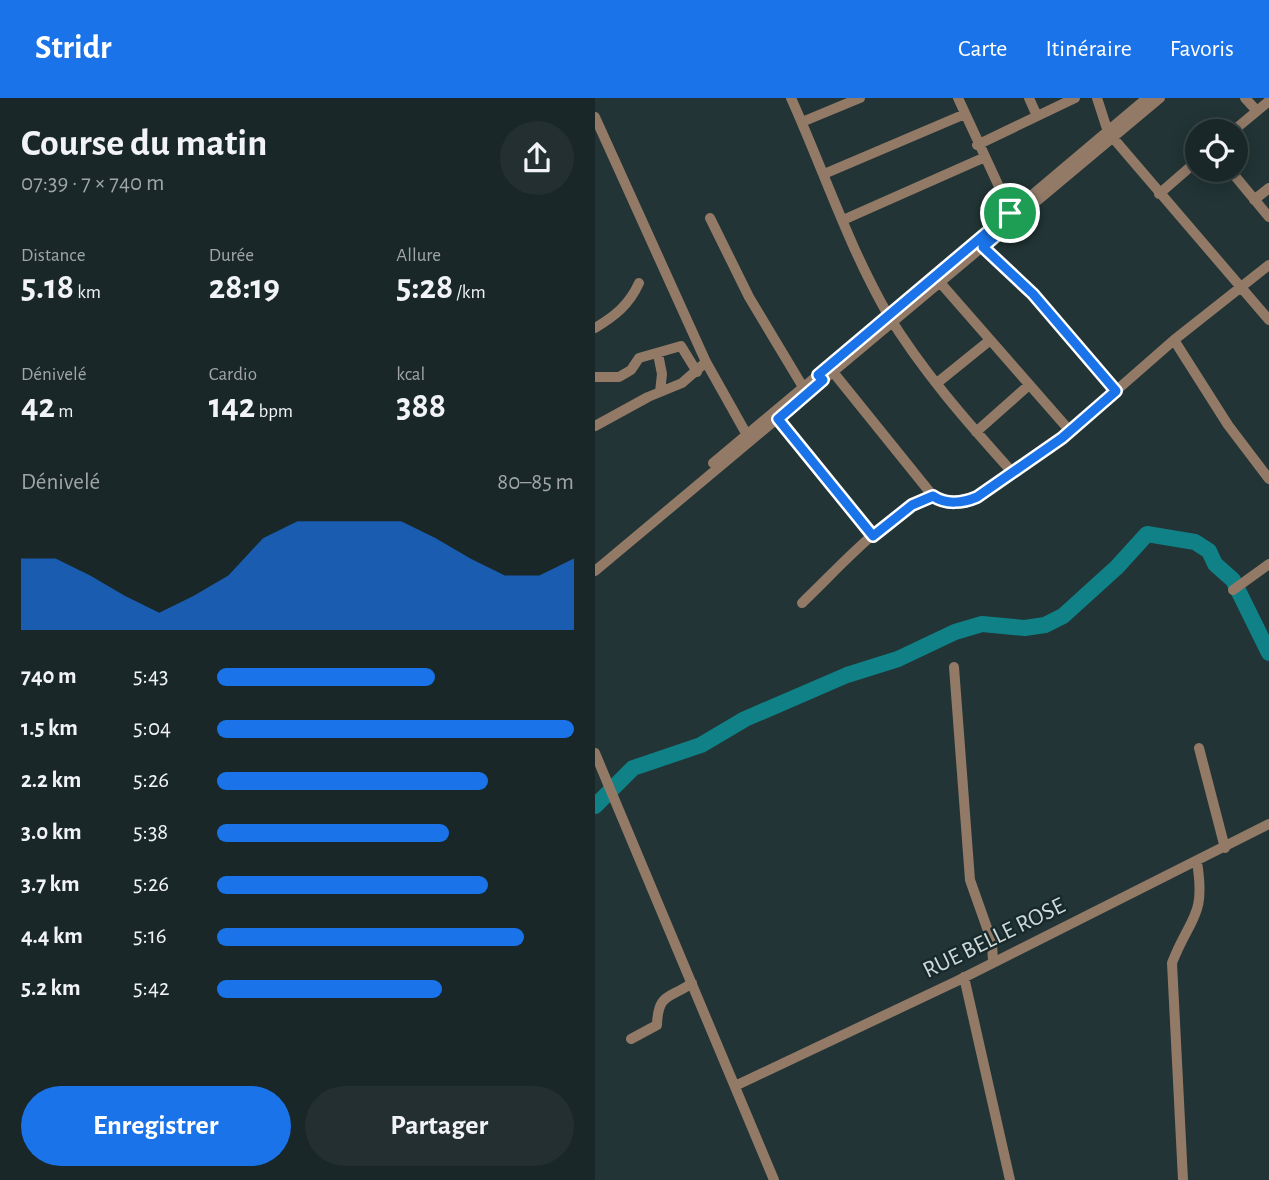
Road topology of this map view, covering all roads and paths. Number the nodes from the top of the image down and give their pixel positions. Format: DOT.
graph roads {
  1 [pos="791,98"];
  2 [pos="958,98"];
  3 [pos="1029,98"];
  4 [pos="1075,98"];
  5 [pos="1097,98"];
  6 [pos="1147,98"];
  7 [pos="1160,98"];
  8 [pos="1245,98"];
  9 [pos="855,99"];
  10 [pos="1269,101"];
  11 [pos="1257,111"];
  12 [pos="965,114"];
  13 [pos="1037,116"];
  14 [pos="595,117"];
  15 [pos="1247,119"];
  16 [pos="802,122"];
  17 [pos="1110,134"];
  18 [pos="977,145"];
  19 [pos="983,158"];
  20 [pos="1185,171"];
  21 [pos="824,174"];
  22 [pos="1239,182"];
  23 [pos="1269,188"];
  24 [pos="1159,194"];
  25 [pos="1254,201"];
  26 [pos="1013,216"];
  27 [pos="710,218"];
  28 [pos="1269,218"];
  29 [pos="843,220"];
  30 [pos="980,244"];
  31 [pos="1269,265"];
  32 [pos="937,280"];
  33 [pos="639,283"];
  34 [pos="1244,288"];
  35 [pos="891,318"];
  36 [pos="1269,320"];
  37 [pos="595,328"];
  38 [pos="1174,340"];
  39 [pos="989,341"];
  40 [pos="658,354"];
  41 [pos="706,362"];
  42 [pos="697,372"];
  43 [pos="833,372"];
  44 [pos="595,377"];
  45 [pos="820,378"];
  46 [pos="937,383"];
  47 [pos="1029,385"];
  48 [pos="803,387"];
  49 [pos="1116,391"];
  50 [pos="660,392"];
  51 [pos="778,419"];
  52 [pos="595,426"];
  53 [pos="1070,431"];
  54 [pos="976,432"];
  55 [pos="747,435"];
  56 [pos="1013,473"];
  57 [pos="1269,479"];
  58 [pos="933,496"];
  59 [pos="873,536"];
  60 [pos="602,559"];
  61 [pos="1269,564"];
  62 [pos="595,571"];
  63 [pos="1236,588"];
  64 [pos="802,603"];
  65 [pos="954,667"];
  66 [pos="1199,748"];
  67 [pos="595,753"];
  68 [pos="1269,824"];
  69 [pos="1225,848"];
  70 [pos="1196,862"];
  71 [pos="993,962"];
  72 [pos="964,977"];
  73 [pos="692,983"];
  74 [pos="631,1040"];
  75 [pos="735,1086"];
  76 [pos="774,1180"];
  77 [pos="1010,1180"];
  78 [pos="1183,1180"];
  1 -- 16 [label="street"];
  2 -- 12 [label="street"];
  3 -- 13 [label="street"];
  4 -- 13 [label="street"];
  5 -- 17 [label="street"];
  6 -- 17 [label="street"];
  7 -- 17 [label="street"];
  8 -- 11 [label="street"];
  9 -- 16 [label="street"];
  10 -- 11 [label="street"];
  11 -- 15 [label="street"];
  12 -- 18 [label="street"];
  12 -- 21 [label="street"];
  13 -- 18 [label="street"];
  14 -- 41 [label="street"];
  16 -- 21 [label="street"];
  17 -- 24 [label="street"];
  17 -- 26 [label="street"];
  18 -- 19 [label="street"];
  19 -- 26 [label="street"];
  19 -- 29 [label="street"];
  20 -- 24 [label="street"];
  21 -- 29 [label="street"];
  22 -- 25 [label="street"];
  23 -- 25 [label="street"];
  24 -- 34 [label="street"];
  25 -- 28 [label="street"];
  26 -- 30 [label="street"];
  27 -- 48 [label="street"];
  29 -- 35 [label="street"];
  30 -- 32 [label="street"];
  30 -- 49 [label="street"];
  31 -- 34 [label="street"];
  32 -- 35 [label="street"];
  32 -- 39 [label="street"];
  33 -- 37 [label="street"];
  34 -- 36 [label="street"];
  34 -- 38 [label="street"];
  35 -- 43 [label="street"];
  35 -- 45 [label="street"];
  35 -- 46 [label="street"];
  38 -- 49 [label="street"];
  38 -- 57 [label="street"];
  39 -- 46 [label="street"];
  39 -- 47 [label="street"];
  40 -- 42 [label="street"];
  40 -- 44 [label="street"];
  40 -- 50 [label="street"];
  41 -- 42 [label="street"];
  41 -- 55 [label="street"];
  42 -- 50 [label="street"];
  43 -- 45 [label="street"];
  43 -- 58 [label="street"];
  45 -- 48 [label="street"];
  45 -- 51 [label="street"];
  46 -- 54 [label="street"];
  47 -- 53 [label="street"];
  47 -- 54 [label="street"];
  48 -- 55 [label="street"];
  49 -- 53 [label="street"];
  50 -- 52 [label="street"];
  51 -- 59 [label="street"];
  51 -- 60 [label="street"];
  53 -- 56 [label="street"];
  54 -- 56 [label="street"];
  55 -- 60 [label="street"];
  56 -- 58 [label="street"];
  58 -- 59 [label="street"];
  59 -- 64 [label="street"];
  60 -- 62 [label="street"];
  61 -- 63 [label="street"];
  65 -- 71 [label="street"];
  66 -- 69 [label="street"];
  67 -- 73 [label="street"];
  68 -- 69 [label="street, RUE BELLE ROSE"];
  69 -- 70 [label="street, RUE BELLE ROSE"];
  70 -- 71 [label="street, RUE BELLE ROSE"];
  70 -- 78 [label="street"];
  71 -- 72 [label="street, RUE BELLE ROSE"];
  72 -- 75 [label="street, RUE BELLE ROSE"];
  72 -- 77 [label="street"];
  73 -- 74 [label="street"];
  73 -- 75 [label="street"];
  75 -- 76 [label="street"];
}
